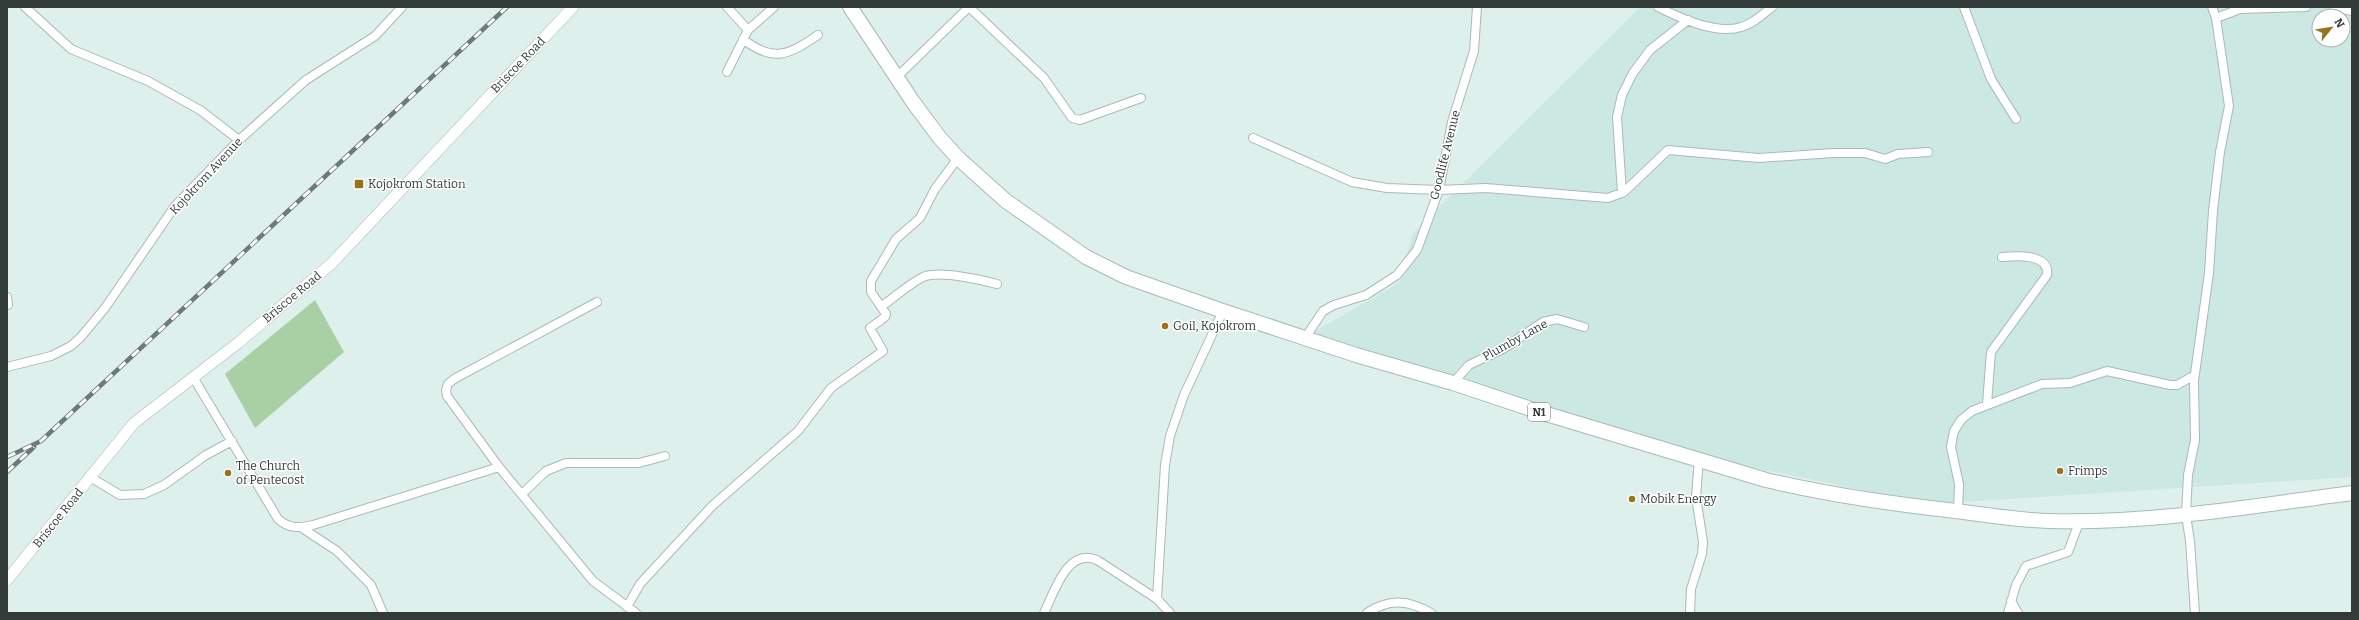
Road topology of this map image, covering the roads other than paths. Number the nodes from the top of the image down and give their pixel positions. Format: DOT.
graph roads {
  1 [pos="24,7"];
  2 [pos="402,7"];
  3 [pos="573,7"];
  4 [pos="727,7"];
  5 [pos="774,7"];
  6 [pos="850,7"];
  7 [pos="969,7"];
  8 [pos="1477,7"];
  9 [pos="1658,7"];
  10 [pos="1772,7"];
  11 [pos="1964,7"];
  12 [pos="2212,7"];
  13 [pos="2306,7"];
  14 [pos="2334,7"];
  15 [pos="2352,11"];
  16 [pos="2216,18"];
  17 [pos="1688,20"];
  18 [pos="748,30"];
  19 [pos="818,35"];
  20 [pos="743,39"];
  21 [pos="727,72"];
  22 [pos="896,78"];
  23 [pos="1141,98"];
  24 [pos="2016,118"];
  25 [pos="1253,138"];
  26 [pos="239,140"];
  27 [pos="1928,152"];
  28 [pos="958,158"];
  29 [pos="1439,190"];
  30 [pos="1622,193"];
  31 [pos="2002,257"];
  32 [pos="997,284"];
  33 [pos="597,302"];
  34 [pos="882,306"];
  35 [pos="1222,311"];
  36 [pos="1584,327"];
  37 [pos="1305,338"];
  38 [pos="7,367"];
  39 [pos="2195,375"];
  40 [pos="194,377"];
  41 [pos="1453,383"];
  42 [pos="1987,404"];
  43 [pos="232,441"];
  44 [pos="665,456"];
  45 [pos="1699,459"];
  46 [pos="499,467"];
  47 [pos="90,477"];
  48 [pos="2352,493"];
  49 [pos="522,494"];
  50 [pos="1958,512"];
  51 [pos="2186,515"];
  52 [pos="2080,520"];
  53 [pos="302,528"];
  54 [pos="7,580"];
  55 [pos="1157,599"];
  56 [pos="2011,601"];
  57 [pos="627,607"];
  58 [pos="383,613"];
  59 [pos="636,613"];
  60 [pos="1044,613"];
  61 [pos="1170,613"];
  62 [pos="1367,613"];
  63 [pos="1431,613"];
  64 [pos="1690,613"];
  65 [pos="2008,613"];
  66 [pos="2018,613"];
  67 [pos="2195,613"];
  1 -- 26 [label="street"];
  2 -- 26 [label="street, Kojokrom Avenue"];
  3 -- 40 [label="street, Briscoe Road"];
  4 -- 18 [label="street"];
  5 -- 18 [label="street"];
  6 -- 22 [label="highway, N1"];
  7 -- 22 [label="street"];
  7 -- 23 [label="street"];
  8 -- 29 [label="street, Goodlife Avenue"];
  9 -- 17 [label="street"];
  10 -- 17 [label="street"];
  11 -- 24 [label="street"];
  12 -- 16 [label="street"];
  13 -- 16 [label="street"];
  14 -- 15 [label="street"];
  16 -- 39 [label="street"];
  17 -- 30 [label="street"];
  18 -- 20 [label="street"];
  19 -- 20 [label="street"];
  20 -- 21 [label="street"];
  22 -- 28 [label="highway, N1"];
  25 -- 29 [label="street"];
  26 -- 38 [label="street, Kojokrom Avenue"];
  27 -- 30 [label="street"];
  28 -- 34 [label="street"];
  28 -- 35 [label="highway, N1"];
  29 -- 30 [label="street"];
  29 -- 37 [label="street, Goodlife Avenue"];
  31 -- 42 [label="street"];
  32 -- 34 [label="street"];
  33 -- 46 [label="street"];
  34 -- 57 [label="street"];
  35 -- 37 [label="highway, N1"];
  35 -- 55 [label="street"];
  36 -- 41 [label="street, Plumby Lane"];
  37 -- 41 [label="highway, N1"];
  39 -- 42 [label="street"];
  39 -- 51 [label="street"];
  40 -- 43 [label="street"];
  40 -- 47 [label="street, Briscoe Road"];
  41 -- 45 [label="highway, N1"];
  42 -- 50 [label="street"];
  43 -- 47 [label="street"];
  43 -- 53 [label="street"];
  44 -- 49 [label="street"];
  45 -- 50 [label="highway, N1"];
  45 -- 64 [label="street"];
  46 -- 49 [label="street"];
  46 -- 53 [label="street"];
  47 -- 54 [label="street, Briscoe Road"];
  48 -- 51 [label="highway, N1"];
  49 -- 57 [label="street"];
  50 -- 52 [label="highway, N1"];
  51 -- 52 [label="highway, N1"];
  51 -- 67 [label="street"];
  52 -- 56 [label="street"];
  53 -- 58 [label="street"];
  55 -- 60 [label="street"];
  55 -- 61 [label="street"];
  56 -- 65 [label="street"];
  56 -- 66 [label="street"];
  57 -- 59 [label="street"];
  62 -- 63 [label="street"];
}
